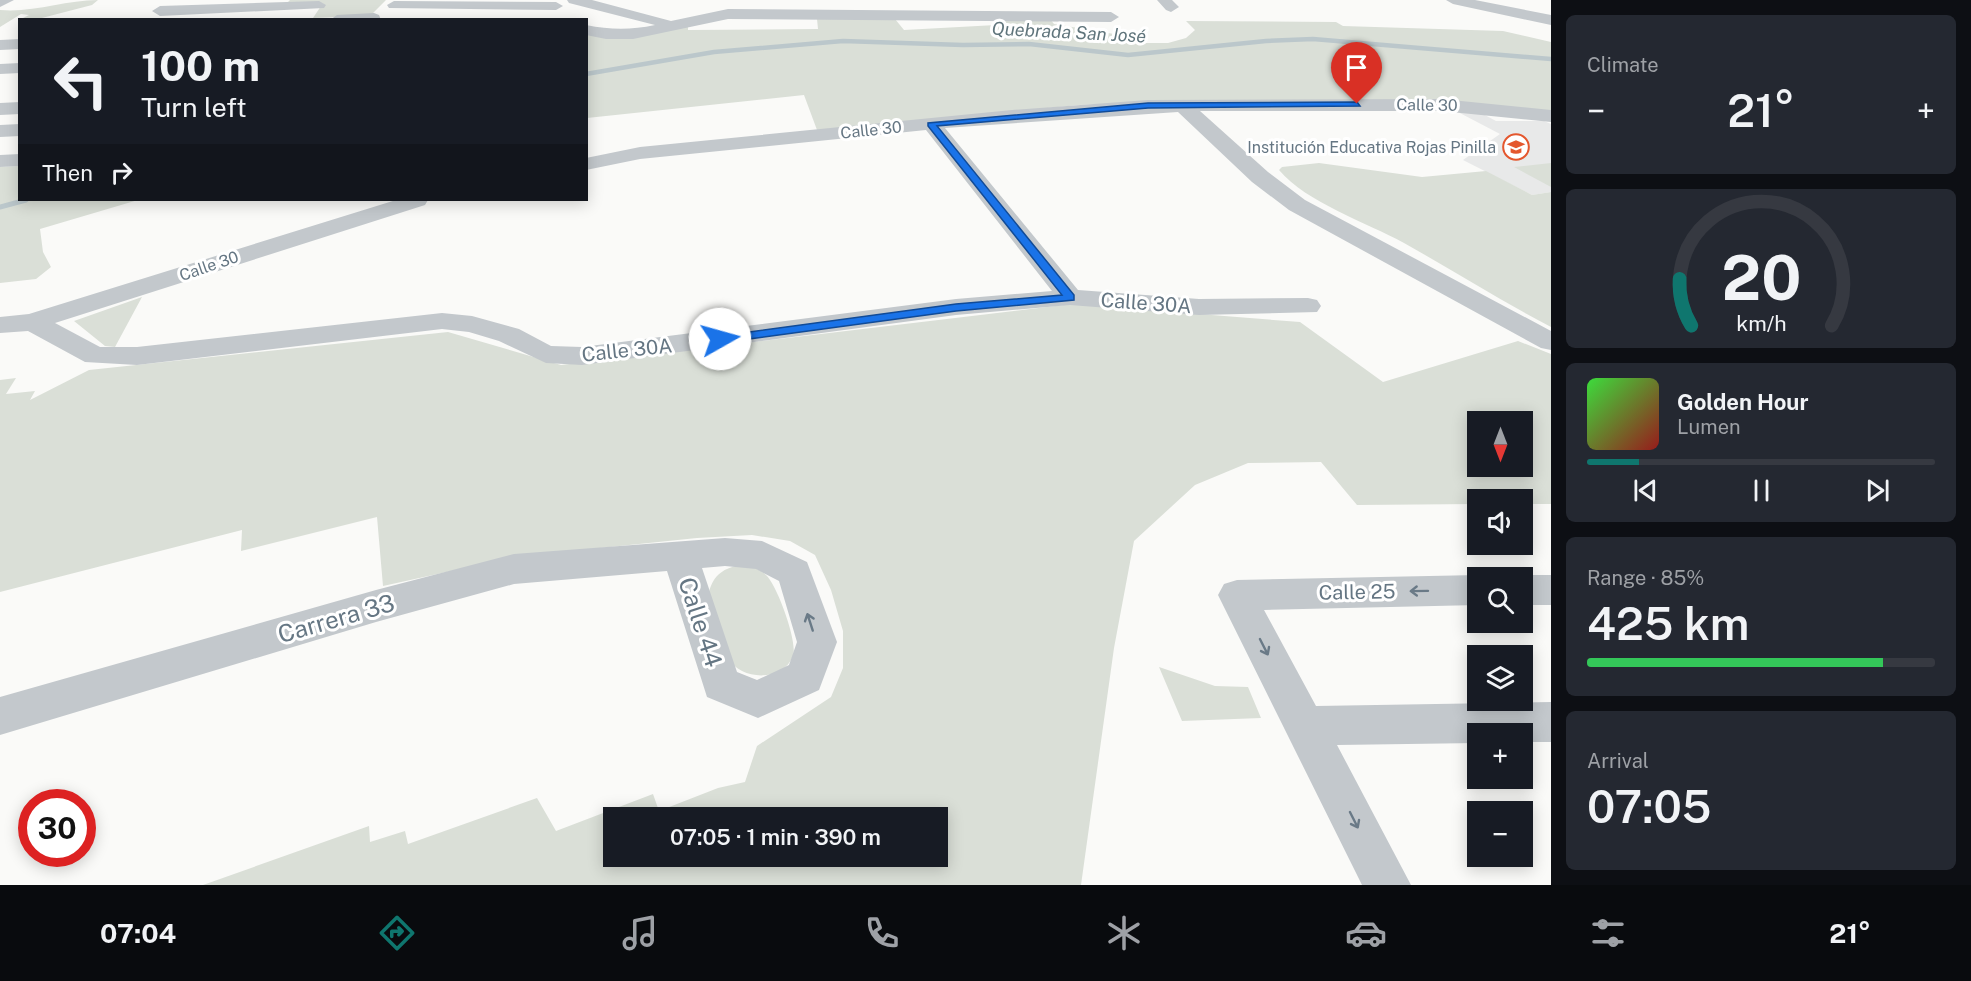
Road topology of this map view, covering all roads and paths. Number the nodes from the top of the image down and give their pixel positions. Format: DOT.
graph roads {
  1 [pos="6,0"];
  2 [pos="204,0"];
  3 [pos="574,0"];
  4 [pos="1098,0"];
  5 [pos="1454,0"];
  6 [pos="0,2"];
  7 [pos="558,3"];
  8 [pos="319,4"];
  9 [pos="394,5"];
  10 [pos="1541,5"];
  11 [pos="172,6"];
  12 [pos="688,8"];
  13 [pos="726,10"];
  14 [pos="1525,16"];
  15 [pos="148,18"];
  16 [pos="547,18"];
  17 [pos="1551,20"];
  18 [pos="675,25"];
  19 [pos="588,30"];
  20 [pos="18,44"];
  21 [pos="0,45"];
  22 [pos="18,68"];
  23 [pos="0,69"];
  24 [pos="1182,105"];
  25 [pos="18,108"];
  26 [pos="0,109"];
  27 [pos="1549,116"];
  28 [pos="931,124"];
  29 [pos="18,130"];
  30 [pos="0,131"];
  31 [pos="0,160"];
  32 [pos="18,160"];
  33 [pos="588,164"];
  34 [pos="414,201"];
  35 [pos="1070,297"];
  36 [pos="1308,306"];
  37 [pos="32,322"];
  38 [pos="0,325"];
  39 [pos="1551,342"];
  40 [pos="680,556"];
  41 [pos="1467,590"];
  42 [pos="1533,590"];
  43 [pos="1551,590"];
  44 [pos="758,699"];
  45 [pos="0,716"];
  46 [pos="1551,722"];
  47 [pos="1305,726"];
  48 [pos="1387,885"];
  1 -- 6 [label="street"];
  2 -- 11 [label="street"];
  3 -- 18 [label="street"];
  4 -- 13 [label="street"];
  5 -- 14 [label="street"];
  7 -- 9 [label="street"];
  7 -- 16 [label="street"];
  8 -- 11 [label="street"];
  10 -- 14 [label="street"];
  11 -- 15 [label="street"];
  12 -- 13 [label="street"];
  13 -- 18 [label="street"];
  14 -- 17 [label="street"];
  18 -- 19 [label="street"];
  20 -- 21 [label="street"];
  22 -- 23 [label="street"];
  24 -- 27 [label="street, Calle 30"];
  24 -- 28 [label="street, Calle 30"];
  24 -- 39 [label="street"];
  25 -- 26 [label="street"];
  28 -- 33 [label="street, Calle 30"];
  28 -- 35 [label="street"];
  29 -- 30 [label="street"];
  31 -- 32 [label="street"];
  34 -- 37 [label="street, Calle 30"];
  35 -- 36 [label="street, Calle 30A"];
  35 -- 37 [label="street, Calle 30A"];
  37 -- 38 [label="street, Calle 30"];
  40 -- 44 [label="street, Calle 44"];
  44 -- 40 [label="street, Carrera 33, one-way"];
  40 -- 45 [label="street, Carrera 33"];
  41 -- 47 [label="street, Calle 25, one-way"];
  42 -- 43 [label="street"];
  46 -- 47 [label="street"];
  47 -- 48 [label="street, one-way"];
}
